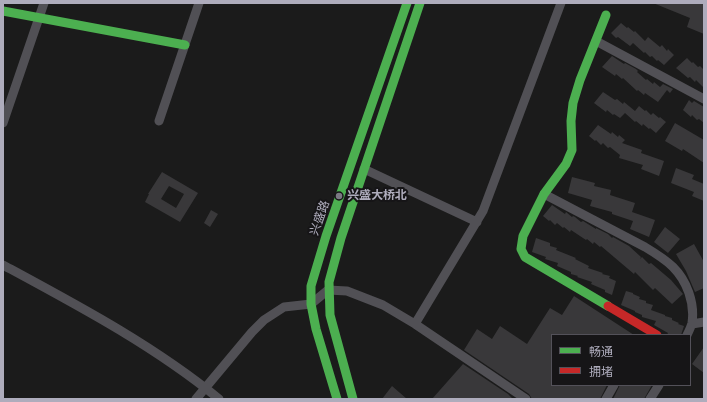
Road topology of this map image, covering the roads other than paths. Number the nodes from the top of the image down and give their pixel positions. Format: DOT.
graph roads {
  1 [pos="44,3"];
  2 [pos="199,3"];
  3 [pos="407,3"];
  4 [pos="420,3"];
  5 [pos="561,3"];
  6 [pos="3,11"];
  7 [pos="606,15"];
  8 [pos="39,18"];
  9 [pos="596,41"];
  10 [pos="185,45"];
  11 [pos="704,99"];
  12 [pos="159,121"];
  13 [pos="3,123"];
  14 [pos="364,170"];
  15 [pos="544,194"];
  16 [pos="477,222"];
  17 [pos="3,264"];
  18 [pos="328,290"];
  19 [pos="311,304"];
  20 [pos="704,322"];
  21 [pos="415,324"];
  22 [pos="692,324"];
  23 [pos="644,332"];
  24 [pos="688,334"];
  25 [pos="613,386"];
  26 [pos="658,386"];
  27 [pos="205,388"];
  28 [pos="196,399"];
  29 [pos="219,399"];
  30 [pos="337,399"];
  31 [pos="353,399"];
  32 [pos="526,399"];
  33 [pos="606,399"];
  34 [pos="650,399"];
  1 -- 8 [label="street"];
  2 -- 10 [label="street"];
  3 -- 19 [label="street, 兴盛路"];
  4 -- 14 [label="street"];
  5 -- 16 [label="street"];
  6 -- 8 [label="street"];
  7 -- 9 [label="street"];
  8 -- 10 [label="street"];
  8 -- 13 [label="street"];
  9 -- 11 [label="street"];
  9 -- 15 [label="street"];
  10 -- 12 [label="street"];
  14 -- 16 [label="street"];
  14 -- 18 [label="street"];
  15 -- 22 [label="street"];
  15 -- 23 [label="street"];
  16 -- 21 [label="street"];
  17 -- 27 [label="street"];
  18 -- 19 [label="street"];
  18 -- 21 [label="street"];
  18 -- 31 [label="street"];
  19 -- 27 [label="street"];
  19 -- 30 [label="street, 兴盛路"];
  20 -- 22 [label="street"];
  21 -- 32 [label="street"];
  22 -- 24 [label="street"];
  25 -- 33 [label="street"];
  26 -- 34 [label="street"];
  27 -- 28 [label="street"];
  27 -- 29 [label="street"];
}
